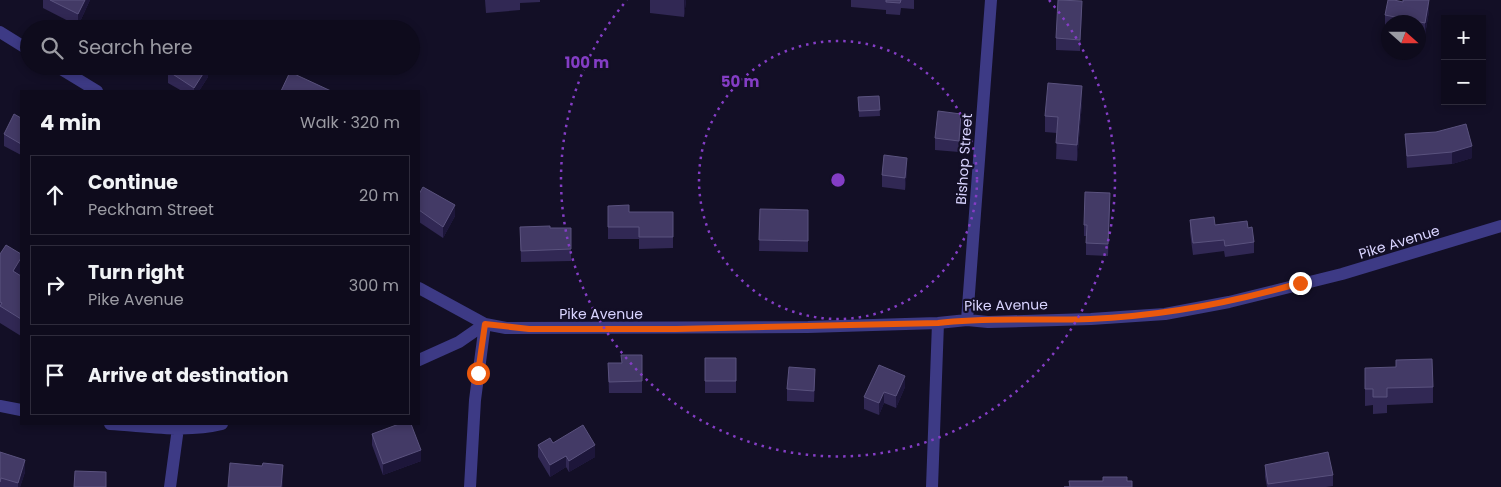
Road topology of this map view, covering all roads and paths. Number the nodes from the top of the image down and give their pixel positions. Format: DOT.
graph roads {
  1 [pos="991,0"];
  2 [pos="0,32"];
  3 [pos="20,44"];
  4 [pos="71,75"];
  5 [pos="95,90"];
  6 [pos="1501,226"];
  7 [pos="420,289"];
  8 [pos="966,320"];
  9 [pos="938,323"];
  10 [pos="485,324"];
  11 [pos="420,360"];
  12 [pos="0,406"];
  13 [pos="20,410"];
  14 [pos="127,425"];
  15 [pos="218,425"];
  16 [pos="178,428"];
  17 [pos="170,487"];
  18 [pos="470,487"];
  19 [pos="932,487"];
  1 -- 8 [label="street, Bishop Street"];
  2 -- 3 [label="street"];
  4 -- 5 [label="street"];
  6 -- 8 [label="street, Pike Avenue"];
  7 -- 10 [label="street, Pike Avenue"];
  8 -- 9 [label="street, Pike Avenue"];
  9 -- 10 [label="street, Pike Avenue"];
  9 -- 19 [label="street"];
  10 -- 11 [label="street"];
  10 -- 18 [label="street"];
  12 -- 13 [label="street"];
  14 -- 16 [label="street"];
  15 -- 16 [label="street"];
  16 -- 17 [label="street"];
}
